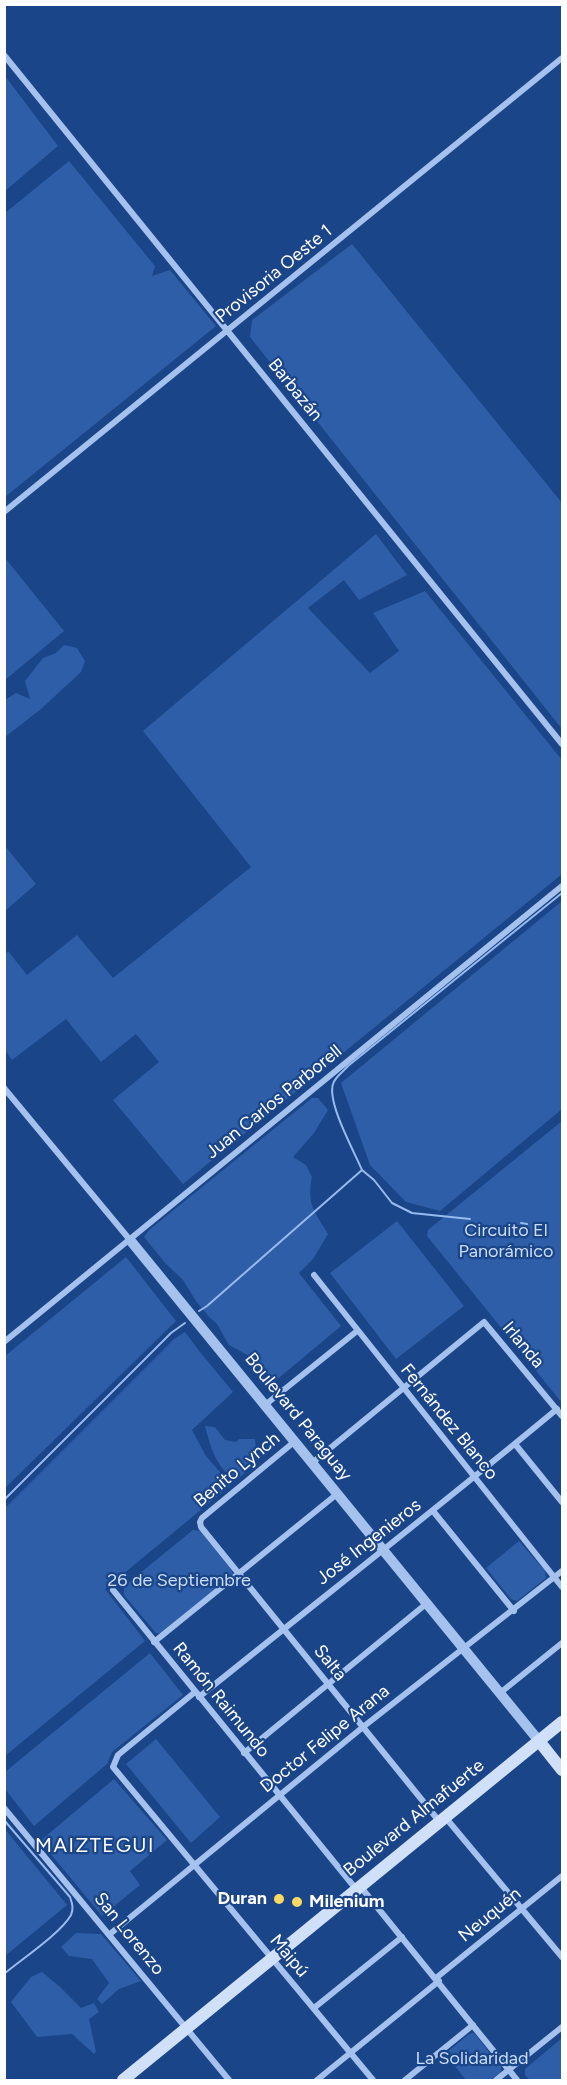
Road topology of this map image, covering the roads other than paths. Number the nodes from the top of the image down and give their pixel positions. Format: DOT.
graph roads {
  1 [pos="4,55"];
  2 [pos="562,58"];
  3 [pos="228,331"];
  4 [pos="4,512"];
  5 [pos="562,744"];
  6 [pos="562,886"];
  7 [pos="4,1088"];
  8 [pos="130,1240"];
  9 [pos="314,1275"];
  10 [pos="357,1331"];
  11 [pos="4,1342"];
  12 [pos="402,1388"];
  13 [pos="265,1405"];
  14 [pos="557,1409"];
  15 [pos="562,1416"];
  16 [pos="294,1442"];
  17 [pos="515,1444"];
  18 [pos="312,1463"];
  19 [pos="474,1478"];
  20 [pos="337,1494"];
  21 [pos="562,1502"];
  22 [pos="434,1511"];
  23 [pos="200,1522"];
  24 [pos="382,1549"];
  25 [pos="562,1571"];
  26 [pos="238,1574"];
  27 [pos="555,1578"];
  28 [pos="562,1587"];
  29 [pos="113,1590"];
  30 [pos="426,1604"];
  31 [pos="514,1611"];
  32 [pos="283,1629"];
  33 [pos="154,1642"];
  34 [pos="562,1643"];
  35 [pos="462,1648"];
  36 [pos="327,1684"];
  37 [pos="500,1693"];
  38 [pos="197,1695"];
  39 [pos="562,1722"];
  40 [pos="363,1727"];
  41 [pos="539,1741"];
  42 [pos="244,1753"];
  43 [pos="113,1767"];
  44 [pos="562,1770"];
  45 [pos="279,1796"];
  46 [pos="4,1808"];
  47 [pos="442,1819"];
  48 [pos="194,1866"];
  49 [pos="562,1876"];
  50 [pos="358,1887"];
  51 [pos="522,1909"];
  52 [pos="110,1934"];
  53 [pos="402,1937"];
  54 [pos="562,1957"];
  55 [pos="271,1958"];
  56 [pos="437,1980"];
  57 [pos="314,2008"];
  58 [pos="473,2025"];
  59 [pos="562,2027"];
  60 [pos="186,2028"];
  61 [pos="351,2053"];
  62 [pos="509,2070"];
  63 [pos="123,2080"];
  64 [pos="229,2080"];
  65 [pos="316,2080"];
  66 [pos="374,2080"];
  67 [pos="405,2080"];
  68 [pos="496,2080"];
  69 [pos="517,2080"];
  1 -- 3 [label="street, Barbazán"];
  2 -- 3 [label="street, Provisoria Oeste 1"];
  3 -- 4 [label="street, Provisoria Oeste 1"];
  3 -- 5 [label="street, Barbazán"];
  6 -- 8 [label="street, Juan Carlos Parborell"];
  7 -- 8 [label="street, Boulevard Paraguay"];
  8 -- 11 [label="street, Juan Carlos Parborell"];
  8 -- 13 [label="street, Boulevard Paraguay"];
  9 -- 10 [label="street, Fernández Blanco"];
  10 -- 12 [label="street, Fernández Blanco"];
  10 -- 13 [label="street, Benito Lynch"];
  12 -- 14 [label="street, Irlanda"];
  12 -- 18 [label="street"];
  12 -- 19 [label="street, Fernández Blanco"];
  13 -- 16 [label="street, Boulevard Paraguay"];
  14 -- 15 [label="street, Irlanda"];
  14 -- 17 [label="street, José Ingenieros"];
  16 -- 18 [label="street, Boulevard Paraguay"];
  16 -- 23 [label="street, Benito Lynch"];
  17 -- 19 [label="street, José Ingenieros"];
  17 -- 21 [label="street"];
  18 -- 20 [label="street, Boulevard Paraguay"];
  19 -- 22 [label="street, José Ingenieros"];
  19 -- 27 [label="street, Fernández Blanco"];
  20 -- 24 [label="street, Boulevard Paraguay"];
  20 -- 26 [label="street"];
  22 -- 24 [label="street, José Ingenieros"];
  22 -- 31 [label="street"];
  23 -- 26 [label="street, Salta"];
  24 -- 30 [label="street, Boulevard Paraguay"];
  24 -- 32 [label="street, José Ingenieros"];
  25 -- 27 [label="street, Doctor Felipe Arana"];
  26 -- 32 [label="street, Salta"];
  26 -- 33 [label="street"];
  27 -- 28 [label="street, Fernández Blanco"];
  27 -- 31 [label="street, Doctor Felipe Arana"];
  29 -- 33 [label="street, Ramón Raimundo"];
  30 -- 35 [label="street, Boulevard Paraguay"];
  30 -- 36 [label="street"];
  31 -- 35 [label="street, Doctor Felipe Arana"];
  32 -- 36 [label="street, Salta"];
  32 -- 38 [label="street, José Ingenieros"];
  33 -- 38 [label="street, Ramón Raimundo"];
  34 -- 37 [label="street"];
  35 -- 37 [label="street, Boulevard Paraguay"];
  35 -- 40 [label="street, Doctor Felipe Arana"];
  36 -- 40 [label="street, Salta"];
  36 -- 42 [label="street"];
  37 -- 41 [label="street, Boulevard Paraguay"];
  38 -- 42 [label="street, Ramón Raimundo"];
  38 -- 43 [label="street, José Ingenieros"];
  39 -- 41 [label="main road, Boulevard Almafuerte"];
  40 -- 45 [label="street, Doctor Felipe Arana"];
  40 -- 47 [label="street, Salta"];
  41 -- 44 [label="main road, Boulevard Paraguay"];
  41 -- 47 [label="main road, Boulevard Almafuerte"];
  42 -- 45 [label="street, Ramón Raimundo"];
  43 -- 48 [label="street, Maipú"];
  45 -- 48 [label="street, Doctor Felipe Arana"];
  45 -- 50 [label="street, Ramón Raimundo"];
  46 -- 52 [label="street, San Lorenzo"];
  47 -- 50 [label="main road, Boulevard Almafuerte"];
  47 -- 51 [label="street, Salta"];
  48 -- 52 [label="street, Doctor Felipe Arana"];
  48 -- 55 [label="street, Maipú"];
  49 -- 51 [label="street, Neuquén"];
  50 -- 53 [label="street, Ramón Raimundo"];
  50 -- 55 [label="main road, Boulevard Almafuerte"];
  51 -- 54 [label="street, Salta"];
  51 -- 56 [label="street, Neuquén"];
  52 -- 60 [label="street, San Lorenzo"];
  53 -- 56 [label="street, Ramón Raimundo"];
  53 -- 57 [label="street"];
  55 -- 57 [label="street, Maipú"];
  55 -- 60 [label="main road, Boulevard Almafuerte"];
  56 -- 58 [label="street, Ramón Raimundo"];
  56 -- 61 [label="street, Neuquén"];
  57 -- 61 [label="street, Maipú"];
  58 -- 62 [label="street, Ramón Raimundo"];
  58 -- 67 [label="street"];
  59 -- 62 [label="street"];
  60 -- 63 [label="main road, Boulevard Almafuerte"];
  60 -- 64 [label="street, San Lorenzo"];
  61 -- 65 [label="street, Neuquén"];
  61 -- 66 [label="street, Maipú"];
  62 -- 68 [label="street"];
  62 -- 69 [label="street, Ramón Raimundo"];
}
